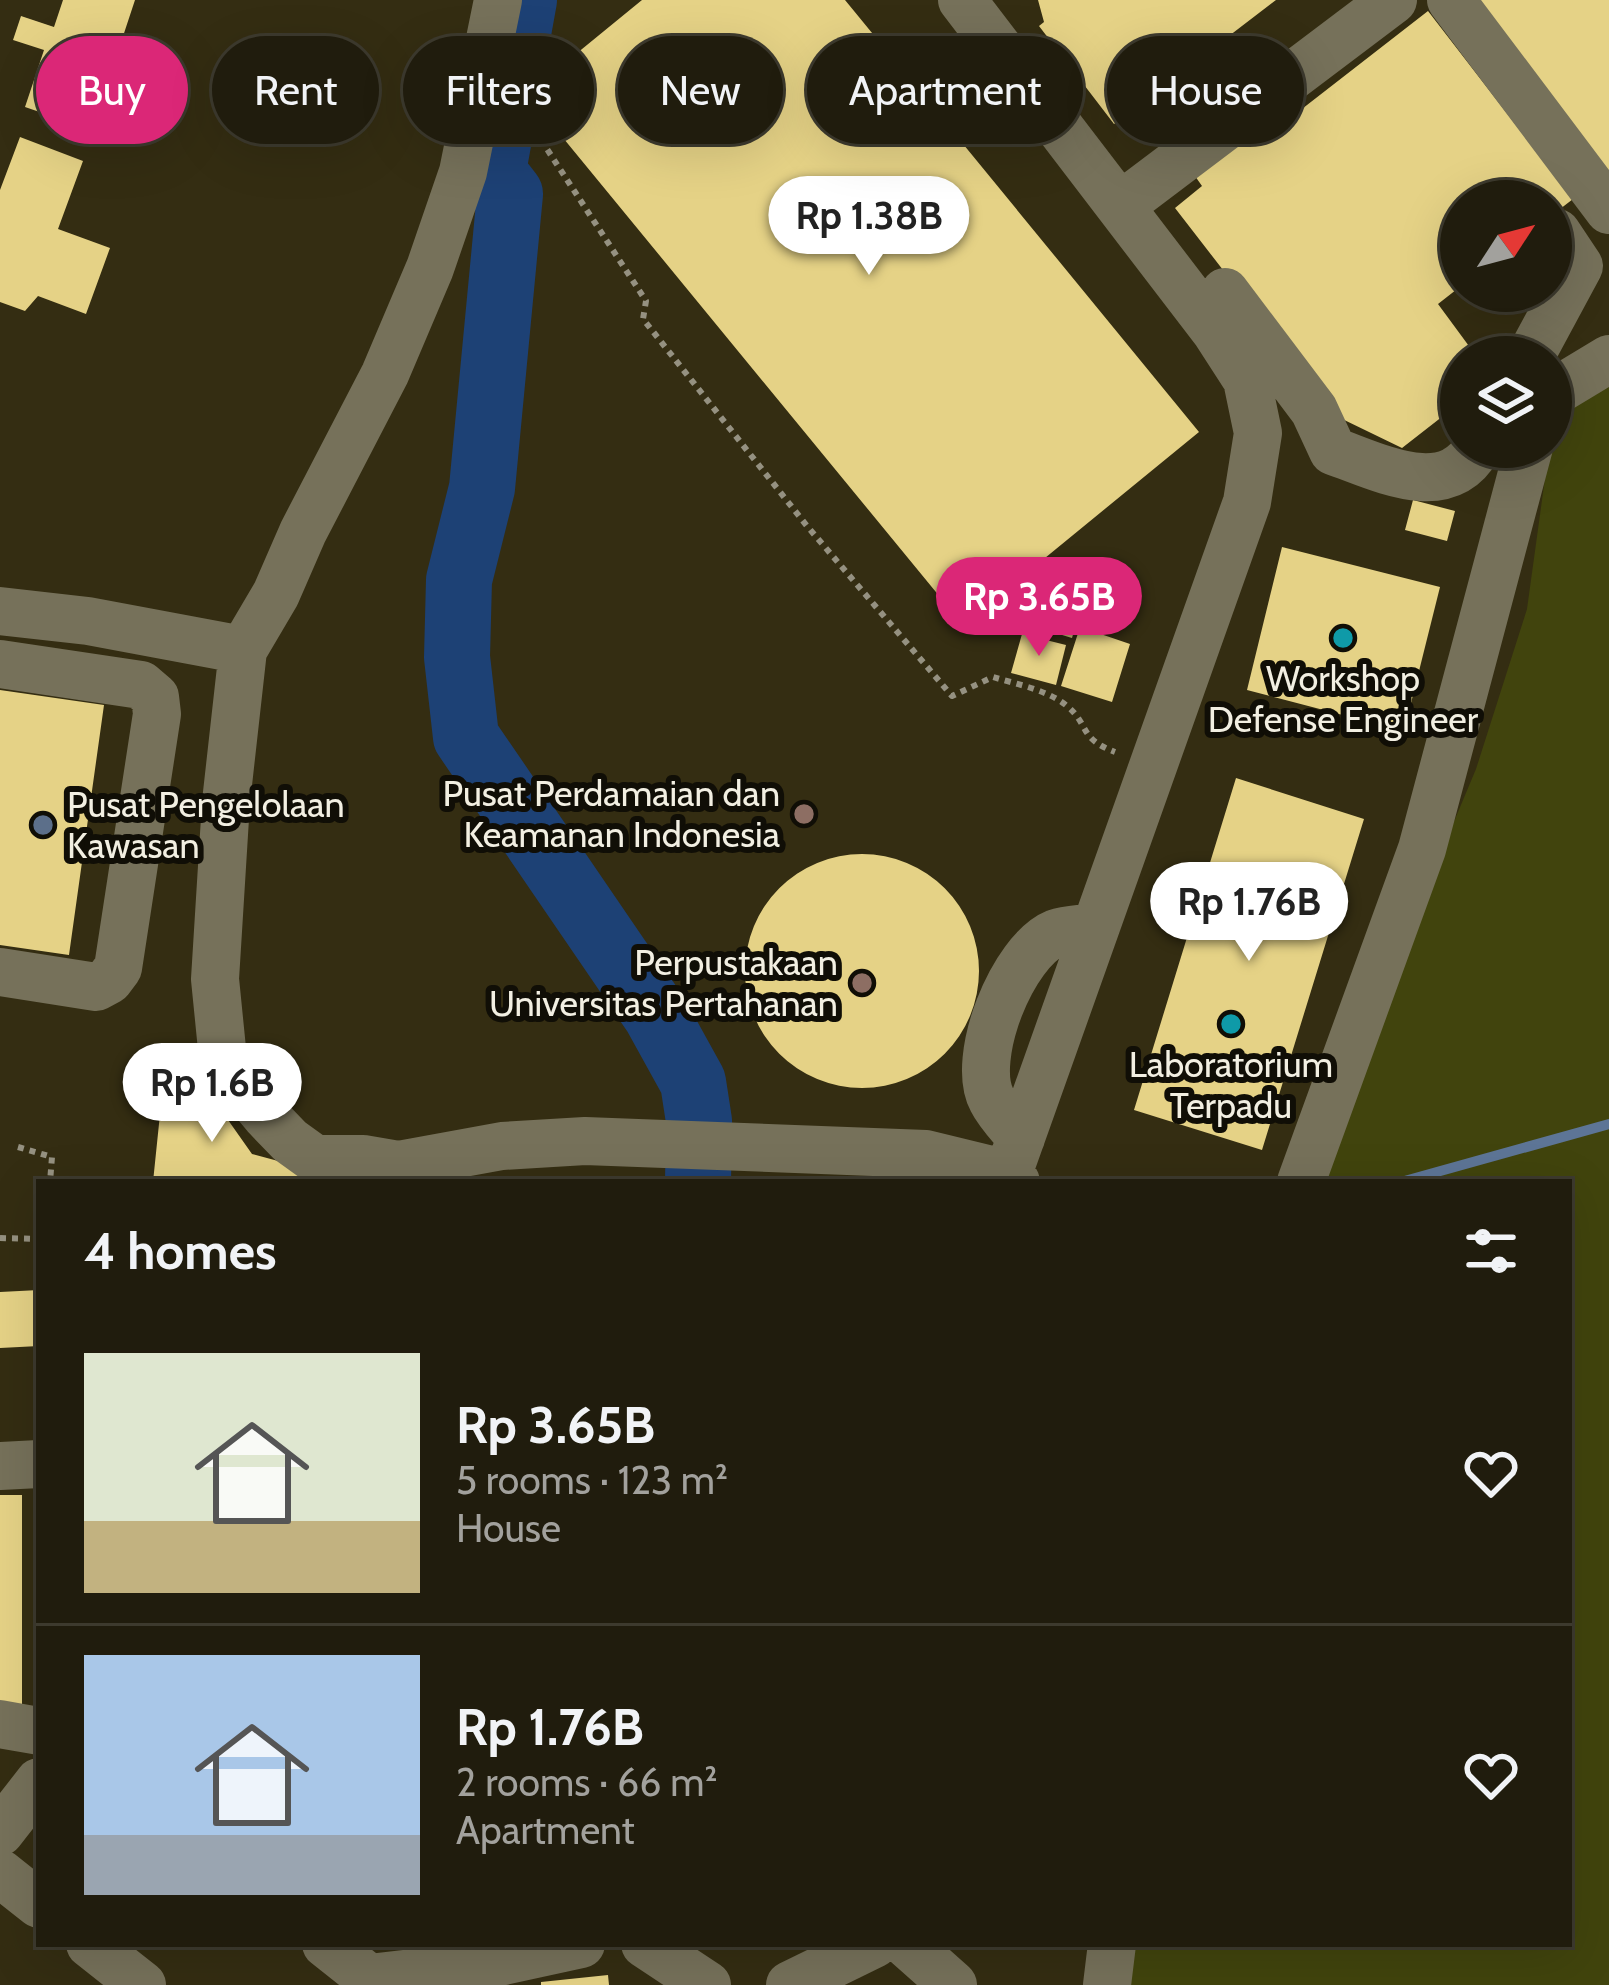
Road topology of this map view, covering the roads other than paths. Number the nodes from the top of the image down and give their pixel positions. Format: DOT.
graph roads {
  1 [pos="499,0"];
  2 [pos="962,0"];
  3 [pos="1393,0"];
  4 [pos="1451,0"];
  5 [pos="1120,206"];
  6 [pos="1609,210"];
  7 [pos="1165,264"];
  8 [pos="1609,359"];
  9 [pos="1572,381"];
  10 [pos="1461,468"];
  11 [pos="1523,468"];
  12 [pos="0,611"];
  13 [pos="243,650"];
  14 [pos="0,664"];
  15 [pos="0,972"];
  16 [pos="1015,1165"];
  17 [pos="898,1167"];
  18 [pos="1302,1179"];
  19 [pos="36,1464"];
  20 [pos="0,1466"];
  21 [pos="0,1724"];
  22 [pos="36,1730"];
  23 [pos="36,1786"];
  24 [pos="0,1832"];
  25 [pos="0,1873"];
  26 [pos="36,1902"];
  27 [pos="94,1947"];
  28 [pos="329,1947"];
  29 [pos="567,1947"];
  30 [pos="650,1947"];
  31 [pos="868,1947"];
  32 [pos="910,1947"];
  33 [pos="1112,1947"];
  34 [pos="368,1983"];
  35 [pos="142,1985"];
  36 [pos="707,1985"];
  37 [pos="790,1985"];
  38 [pos="953,1985"];
  39 [pos="1108,1985"];
  1 -- 13 [label="lane"];
  2 -- 5 [label="lane"];
  3 -- 5 [label="lane"];
  4 -- 6 [label="lane"];
  5 -- 7 [label="lane"];
  7 -- 10 [label="lane"];
  7 -- 16 [label="lane"];
  8 -- 9 [label="lane"];
  11 -- 18 [label="lane"];
  12 -- 13 [label="lane"];
  13 -- 17 [label="lane"];
  14 -- 15 [label="lane"];
  16 -- 17 [label="lane"];
  19 -- 20 [label="lane"];
  21 -- 22 [label="lane"];
  23 -- 24 [label="lane"];
  25 -- 26 [label="lane"];
  27 -- 35 [label="lane"];
  28 -- 34 [label="lane"];
  29 -- 34 [label="lane"];
  30 -- 36 [label="lane"];
  31 -- 37 [label="lane"];
  32 -- 38 [label="lane"];
  33 -- 39 [label="lane"];
}
